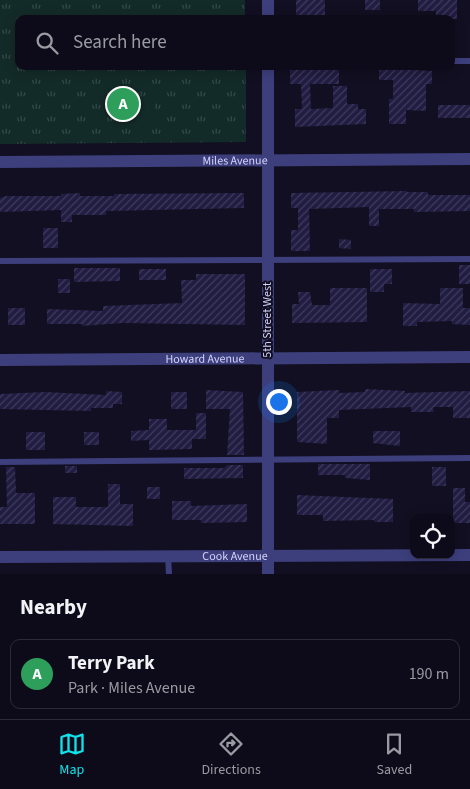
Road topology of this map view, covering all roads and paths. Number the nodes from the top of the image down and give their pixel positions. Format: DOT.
graph roads {
  1 [pos="268,0"];
  2 [pos="268,15"];
  3 [pos="455,61"];
  4 [pos="470,61"];
  5 [pos="268,70"];
  6 [pos="470,158"];
  7 [pos="268,160"];
  8 [pos="0,162"];
  9 [pos="268,259"];
  10 [pos="470,259"];
  11 [pos="0,261"];
  12 [pos="470,357"];
  13 [pos="267,358"];
  14 [pos="0,360"];
  15 [pos="470,458"];
  16 [pos="268,460"];
  17 [pos="0,462"];
  18 [pos="470,555"];
  19 [pos="168,556"];
  20 [pos="268,556"];
  21 [pos="0,557"];
  22 [pos="169,574"];
  23 [pos="268,574"];
  1 -- 2 [label="street"];
  3 -- 4 [label="lane"];
  5 -- 7 [label="street, 5th Street West"];
  6 -- 7 [label="street, Miles Avenue"];
  7 -- 8 [label="street, Miles Avenue"];
  7 -- 9 [label="street, 5th Street West"];
  9 -- 10 [label="lane"];
  9 -- 11 [label="lane"];
  9 -- 13 [label="street, 5th Street West"];
  12 -- 13 [label="street, Howard Avenue"];
  13 -- 14 [label="street, Howard Avenue"];
  13 -- 16 [label="street, 5th Street West"];
  15 -- 16 [label="lane"];
  16 -- 17 [label="lane"];
  16 -- 20 [label="street, 5th Street West"];
  18 -- 20 [label="street, Cook Avenue"];
  19 -- 20 [label="street, Cook Avenue"];
  19 -- 21 [label="street, Cook Avenue"];
  19 -- 22 [label="lane"];
  20 -- 23 [label="street, 5th Street West"];
}
